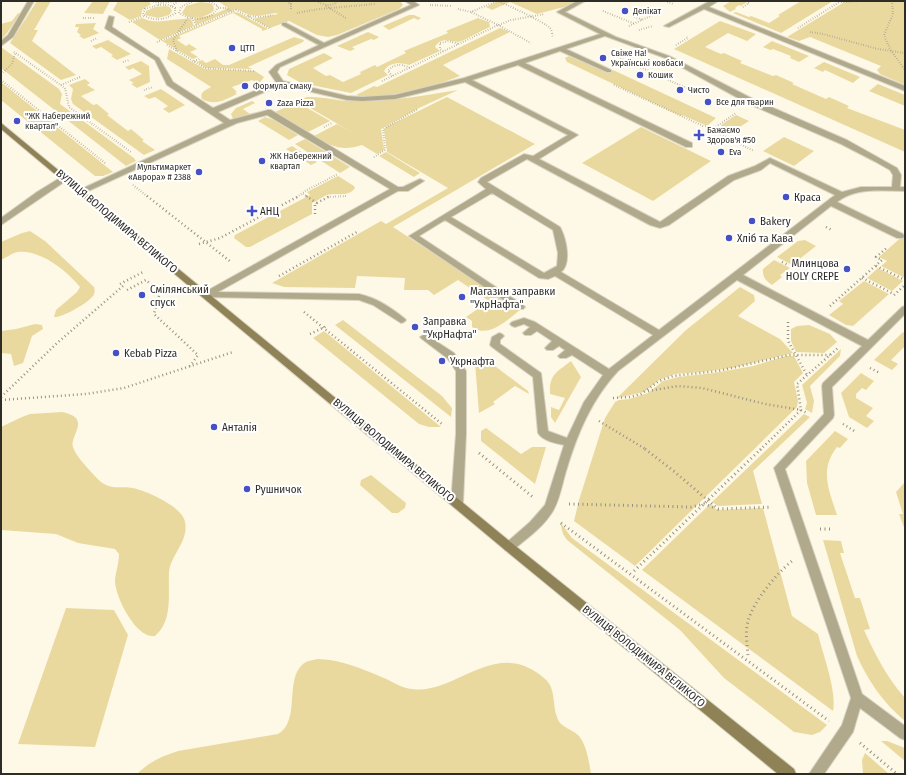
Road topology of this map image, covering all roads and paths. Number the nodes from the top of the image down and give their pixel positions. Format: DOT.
graph roads {
  1 [pos="31,1"];
  2 [pos="151,1"];
  3 [pos="178,1"];
  4 [pos="194,1"];
  5 [pos="208,1"];
  6 [pos="287,1"];
  7 [pos="316,1"];
  8 [pos="349,1"];
  9 [pos="359,1"];
  10 [pos="408,1"];
  11 [pos="497,1"];
  12 [pos="582,1"];
  13 [pos="665,1"];
  14 [pos="715,1"];
  15 [pos="841,1"];
  16 [pos="861,1"];
  17 [pos="892,1"];
  18 [pos="337,2"];
  19 [pos="378,4"];
  20 [pos="289,5"];
  21 [pos="416,5"];
  22 [pos="172,6"];
  23 [pos="326,6"];
  24 [pos="452,6"];
  25 [pos="180,7"];
  26 [pos="667,7"];
  27 [pos="704,7"];
  28 [pos="218,8"];
  29 [pos="331,8"];
  30 [pos="458,9"];
  31 [pos="661,10"];
  32 [pos="603,11"];
  33 [pos="232,12"];
  34 [pos="471,12"];
  35 [pos="560,12"];
  36 [pos="291,13"];
  37 [pos="244,14"];
  38 [pos="274,14"];
  39 [pos="224,15"];
  40 [pos="144,16"];
  41 [pos="632,16"];
  42 [pos="111,17"];
  43 [pos="206,17"];
  44 [pos="529,17"];
  45 [pos="83,18"];
  46 [pos="100,18"];
  47 [pos="188,18"];
  48 [pos="192,18"];
  49 [pos="643,20"];
  50 [pos="351,21"];
  51 [pos="284,24"];
  52 [pos="498,25"];
  53 [pos="635,25"];
  54 [pos="135,26"];
  55 [pos="196,26"];
  56 [pos="667,26"];
  57 [pos="789,33"];
  58 [pos="176,34"];
  59 [pos="606,34"];
  60 [pos="154,37"];
  61 [pos="780,38"];
  62 [pos="160,41"];
  63 [pos="2,44"];
  64 [pos="459,44"];
  65 [pos="324,46"];
  66 [pos="140,49"];
  67 [pos="560,49"];
  68 [pos="444,51"];
  69 [pos="892,51"];
  70 [pos="177,52"];
  71 [pos="15,53"];
  72 [pos="548,53"];
  73 [pos="905,53"];
  74 [pos="613,55"];
  75 [pos="200,59"];
  76 [pos="194,61"];
  77 [pos="519,63"];
  78 [pos="410,68"];
  79 [pos="905,70"];
  80 [pos="609,71"];
  81 [pos="273,72"];
  82 [pos="1,74"];
  83 [pos="393,76"];
  84 [pos="80,77"];
  85 [pos="466,80"];
  86 [pos="380,82"];
  87 [pos="280,83"];
  88 [pos="611,84"];
  89 [pos="61,85"];
  90 [pos="157,85"];
  91 [pos="905,89"];
  92 [pos="144,90"];
  93 [pos="698,93"];
  94 [pos="752,102"];
  95 [pos="419,108"];
  96 [pos="730,109"];
  97 [pos="213,111"];
  98 [pos="736,113"];
  99 [pos="230,123"];
  100 [pos="1,125"];
  101 [pos="713,128"];
  102 [pos="688,145"];
  103 [pos="384,152"];
  104 [pos="533,159"];
  105 [pos="770,160"];
  106 [pos="145,162"];
  107 [pos="338,174"];
  108 [pos="66,178"];
  109 [pos="420,181"];
  110 [pos="396,189"];
  111 [pos="492,189"];
  112 [pos="896,189"];
  113 [pos="905,189"];
  114 [pos="81,191"];
  115 [pos="303,194"];
  116 [pos="841,195"];
  117 [pos="346,196"];
  118 [pos="317,203"];
  119 [pos="831,203"];
  120 [pos="315,214"];
  121 [pos="446,216"];
  122 [pos="1,222"];
  123 [pos="362,229"];
  124 [pos="900,236"];
  125 [pos="198,244"];
  126 [pos="882,260"];
  127 [pos="876,266"];
  128 [pos="143,272"];
  129 [pos="554,272"];
  130 [pos="279,276"];
  131 [pos="736,276"];
  132 [pos="862,278"];
  133 [pos="905,280"];
  134 [pos="905,285"];
  135 [pos="127,290"];
  136 [pos="206,295"];
  137 [pos="896,296"];
  138 [pos="889,299"];
  139 [pos="793,306"];
  140 [pos="520,307"];
  141 [pos="905,309"];
  142 [pos="816,318"];
  143 [pos="401,320"];
  144 [pos="515,324"];
  145 [pos="326,326"];
  146 [pos="536,327"];
  147 [pos="528,333"];
  148 [pos="310,334"];
  149 [pos="659,334"];
  150 [pos="499,336"];
  151 [pos="850,336"];
  152 [pos="425,337"];
  153 [pos="559,341"];
  154 [pos="511,344"];
  155 [pos="869,345"];
  156 [pos="550,348"];
  157 [pos="502,350"];
  158 [pos="572,350"];
  159 [pos="233,352"];
  160 [pos="795,354"];
  161 [pos="830,355"];
  162 [pos="563,356"];
  163 [pos="534,360"];
  164 [pos="189,366"];
  165 [pos="525,366"];
  166 [pos="866,366"];
  167 [pos="547,369"];
  168 [pos="609,374"];
  169 [pos="880,374"];
  170 [pos="538,375"];
  171 [pos="807,375"];
  172 [pos="645,392"];
  173 [pos="1,397"];
  174 [pos="590,399"];
  175 [pos="1,400"];
  176 [pos="801,410"];
  177 [pos="583,412"];
  178 [pos="841,423"];
  179 [pos="856,432"];
  180 [pos="570,442"];
  181 [pos="551,500"];
  182 [pos="708,500"];
  183 [pos="457,502"];
  184 [pos="704,504"];
  185 [pos="792,506"];
  186 [pos="718,509"];
  187 [pos="830,528"];
  188 [pos="817,529"];
  189 [pos="509,548"];
  190 [pos="808,552"];
  191 [pos="634,571"];
  192 [pos="748,655"];
  193 [pos="857,698"];
  194 [pos="905,734"];
  195 [pos="789,774"];
  196 [pos="816,774"];
  1 -- 63 [label="lane"];
  2 -- 3 [label="path"];
  3 -- 22 [label="path"];
  3 -- 25 [label="path"];
  4 -- 25 [label="path"];
  5 -- 28 [label="path"];
  6 -- 20 [label="path"];
  7 -- 23 [label="path"];
  8 -- 9 [label="path"];
  10 -- 21 [label="lane"];
  11 -- 34 [label="path"];
  11 -- 44 [label="path"];
  12 -- 35 [label="lane"];
  13 -- 26 [label="path"];
  14 -- 27 [label="lane"];
  15 -- 16 [label="path"];
  15 -- 57 [label="path"];
  17 -- 69 [label="path"];
  18 -- 23 [label="path"];
  18 -- 29 [label="path"];
  19 -- 29 [label="path"];
  21 -- 24 [label="path"];
  21 -- 65 [label="lane"];
  22 -- 40 [label="path"];
  22 -- 40 [label="path"];
  23 -- 29 [label="path"];
  25 -- 47 [label="path"];
  27 -- 56 [label="lane"];
  27 -- 61 [label="lane"];
  28 -- 33 [label="path"];
  28 -- 43 [label="path"];
  29 -- 36 [label="path"];
  29 -- 50 [label="path"];
  30 -- 34 [label="path"];
  31 -- 49 [label="path"];
  32 -- 53 [label="path"];
  33 -- 37 [label="path"];
  33 -- 39 [label="path"];
  34 -- 52 [label="path"];
  35 -- 44 [label="path"];
  35 -- 59 [label="lane"];
  37 -- 38 [label="path"];
  37 -- 51 [label="path"];
  39 -- 43 [label="path"];
  39 -- 55 [label="path"];
  40 -- 54 [label="path"];
  41 -- 49 [label="path"];
  42 -- 66 [label="lane"];
  43 -- 48 [label="path"];
  44 -- 52 [label="path"];
  44 -- 72 [label="path"];
  45 -- 46 [label="path"];
  47 -- 48 [label="path"];
  47 -- 58 [label="path"];
  48 -- 55 [label="path"];
  49 -- 53 [label="path"];
  51 -- 65 [label="lane"];
  52 -- 64 [label="path"];
  52 -- 72 [label="path"];
  53 -- 59 [label="path"];
  55 -- 58 [label="path"];
  57 -- 61 [label="path"];
  57 -- 69 [label="path"];
  58 -- 62 [label="path"];
  58 -- 70 [label="path"];
  59 -- 67 [label="lane"];
  59 -- 94 [label="lane"];
  60 -- 62 [label="path"];
  61 -- 91 [label="lane"];
  62 -- 66 [label="path"];
  62 -- 70 [label="path"];
  63 -- 71 [label="path"];
  64 -- 68 [label="path"];
  64 -- 68 [label="path"];
  65 -- 81 [label="lane"];
  66 -- 97 [label="lane"];
  67 -- 72 [label="lane"];
  67 -- 80 [label="lane"];
  68 -- 78 [label="path"];
  69 -- 73 [label="path"];
  69 -- 79 [label="path"];
  70 -- 76 [label="path"];
  71 -- 82 [label="path"];
  71 -- 89 [label="path"];
  72 -- 77 [label="lane"];
  74 -- 93 [label="path"];
  75 -- 76 [label="path"];
  76 -- 81 [label="path"];
  77 -- 85 [label="lane"];
  77 -- 102 [label="lane"];
  78 -- 83 [label="path"];
  78 -- 83 [label="path"];
  81 -- 87 [label="lane"];
  83 -- 86 [label="path"];
  84 -- 89 [label="path"];
  85 -- 87 [label="lane"];
  85 -- 104 [label="lane"];
  87 -- 97 [label="lane"];
  88 -- 101 [label="path"];
  89 -- 106 [label="path"];
  90 -- 92 [label="path"];
  94 -- 98 [label="path"];
  94 -- 112 [label="lane"];
  95 -- 103 [label="path"];
  96 -- 98 [label="path"];
  97 -- 99 [label="lane"];
  98 -- 101 [label="path"];
  99 -- 106 [label="lane"];
  99 -- 110 [label="lane"];
  100 -- 108 [label="main road, ВУЛИЦЯ ВОЛОДИМИРА ВЕЛИКОГО"];
  101 -- 105 [label="path"];
  104 -- 105 [label="lane"];
  104 -- 111 [label="lane"];
  105 -- 116 [label="lane"];
  106 -- 114 [label="lane"];
  107 -- 115 [label="path"];
  108 -- 114 [label="main road, ВУЛИЦЯ ВОЛОДИМИРА ВЕЛИКОГО"];
  108 -- 122 [label="lane"];
  109 -- 110 [label="lane"];
  110 -- 136 [label="lane"];
  111 -- 121 [label="lane"];
  111 -- 129 [label="lane"];
  112 -- 113 [label="lane"];
  112 -- 116 [label="lane"];
  114 -- 136 [label="main road, ВУЛИЦЯ ВОЛОДИМИРА ВЕЛИКОГО"];
  115 -- 118 [label="path"];
  115 -- 125 [label="path"];
  116 -- 119 [label="lane"];
  117 -- 118 [label="path"];
  118 -- 120 [label="path"];
  119 -- 124 [label="lane"];
  119 -- 131 [label="lane"];
  121 -- 129 [label="lane"];
  121 -- 140 [label="lane"];
  123 -- 130 [label="path"];
  126 -- 127 [label="path"];
  127 -- 132 [label="path"];
  127 -- 133 [label="path"];
  128 -- 173 [label="path"];
  129 -- 149 [label="lane"];
  131 -- 139 [label="lane"];
  131 -- 149 [label="lane"];
  132 -- 137 [label="path"];
  132 -- 142 [label="path"];
  134 -- 137 [label="path"];
  135 -- 164 [label="path"];
  136 -- 143 [label="lane"];
  136 -- 183 [label="main road, ВУЛИЦЯ ВОЛОДИМИРА ВЕЛИКОГО"];
  137 -- 138 [label="path"];
  139 -- 142 [label="lane"];
  139 -- 160 [label="path"];
  141 -- 155 [label="lane"];
  142 -- 151 [label="lane"];
  144 -- 146 [label="lane"];
  145 -- 148 [label="path"];
  146 -- 147 [label="lane"];
  146 -- 153 [label="lane"];
  149 -- 168 [label="lane"];
  150 -- 157 [label="lane"];
  151 -- 155 [label="lane"];
  151 -- 161 [label="path"];
  152 -- 183 [label="lane"];
  153 -- 156 [label="lane"];
  153 -- 158 [label="lane"];
  154 -- 157 [label="lane"];
  155 -- 185 [label="lane"];
  157 -- 165 [label="lane"];
  158 -- 162 [label="lane"];
  158 -- 168 [label="lane"];
  159 -- 164 [label="path"];
  160 -- 161 [label="path"];
  160 -- 171 [label="path"];
  160 -- 172 [label="path"];
  161 -- 171 [label="path"];
  163 -- 165 [label="lane"];
  164 -- 175 [label="path"];
  165 -- 170 [label="lane"];
  166 -- 169 [label="path"];
  167 -- 170 [label="lane"];
  168 -- 174 [label="lane"];
  170 -- 180 [label="lane"];
  171 -- 176 [label="path"];
  172 -- 174 [label="path"];
  172 -- 176 [label="path"];
  174 -- 177 [label="lane"];
  176 -- 182 [label="path"];
  177 -- 180 [label="lane"];
  177 -- 182 [label="path"];
  178 -- 179 [label="path"];
  180 -- 181 [label="lane"];
  181 -- 184 [label="path"];
  181 -- 189 [label="lane"];
  182 -- 184 [label="path"];
  182 -- 186 [label="path"];
  183 -- 189 [label="main road, ВУЛИЦЯ ВОЛОДИМИРА ВЕЛИКОГО"];
  184 -- 186 [label="path"];
  184 -- 191 [label="path"];
  185 -- 186 [label="path"];
  185 -- 190 [label="lane"];
  187 -- 188 [label="path"];
  189 -- 195 [label="main road, ВУЛИЦЯ ВОЛОДИМИРА ВЕЛИКОГО"];
  190 -- 192 [label="path"];
  190 -- 193 [label="lane"];
  193 -- 194 [label="lane"];
  193 -- 196 [label="lane"];
}
